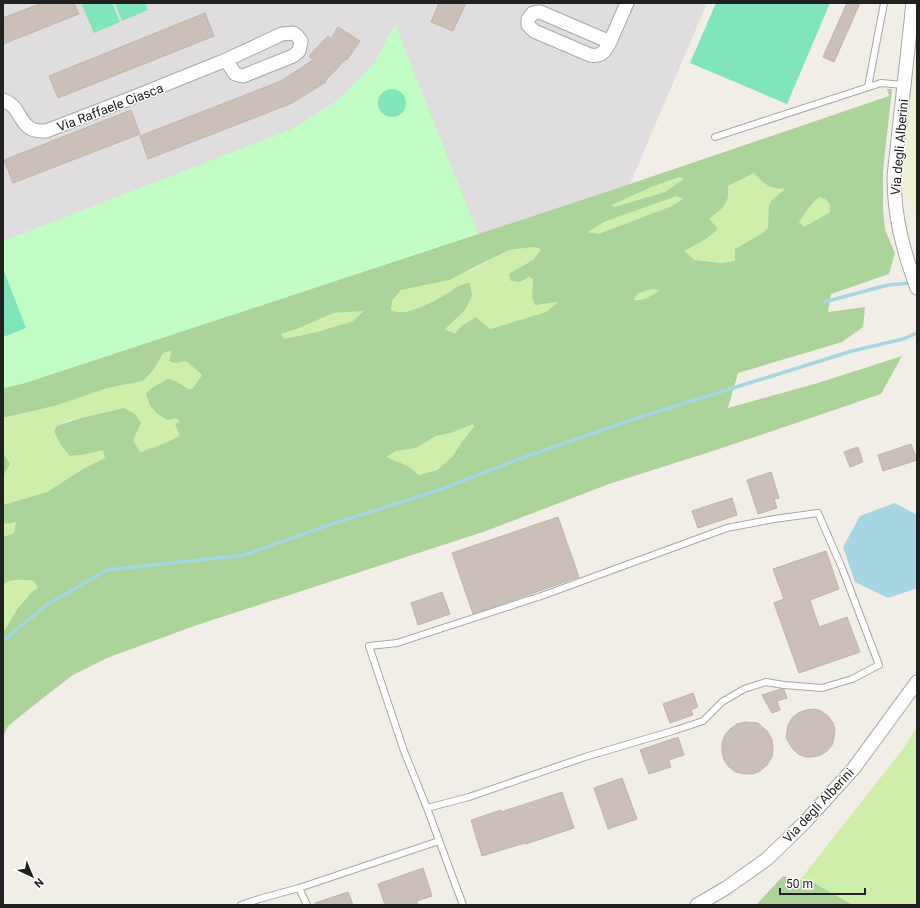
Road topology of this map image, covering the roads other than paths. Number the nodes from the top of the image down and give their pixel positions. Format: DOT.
graph roads {
  1 [pos="627,3"];
  2 [pos="884,3"];
  3 [pos="913,3"];
  4 [pos="610,42"];
  5 [pos="226,60"];
  6 [pos="904,86"];
  7 [pos="868,87"];
  8 [pos="3,100"];
  9 [pos="716,137"];
  10 [pos="917,288"];
  11 [pos="917,682"];
  12 [pos="427,808"];
  13 [pos="439,841"];
  14 [pos="299,888"];
  15 [pos="242,905"];
  16 [pos="306,905"];
  17 [pos="463,905"];
  18 [pos="697,905"];
  1 -- 4 [label="street"];
  2 -- 7 [label="lane"];
  3 -- 6 [label="street, Via degli Alberini"];
  4 -- 4 [label="street"];
  5 -- 5 [label="street, Via Raffaele Ciasca"];
  5 -- 8 [label="street, Via Raffaele Ciasca"];
  6 -- 7 [label="lane"];
  6 -- 10 [label="street, Via degli Alberini"];
  7 -- 9 [label="lane"];
  11 -- 18 [label="street, Via degli Alberini"];
  12 -- 12 [label="lane"];
  12 -- 13 [label="lane"];
  13 -- 14 [label="lane"];
  13 -- 17 [label="lane"];
  14 -- 15 [label="lane"];
  14 -- 16 [label="lane"];
}
